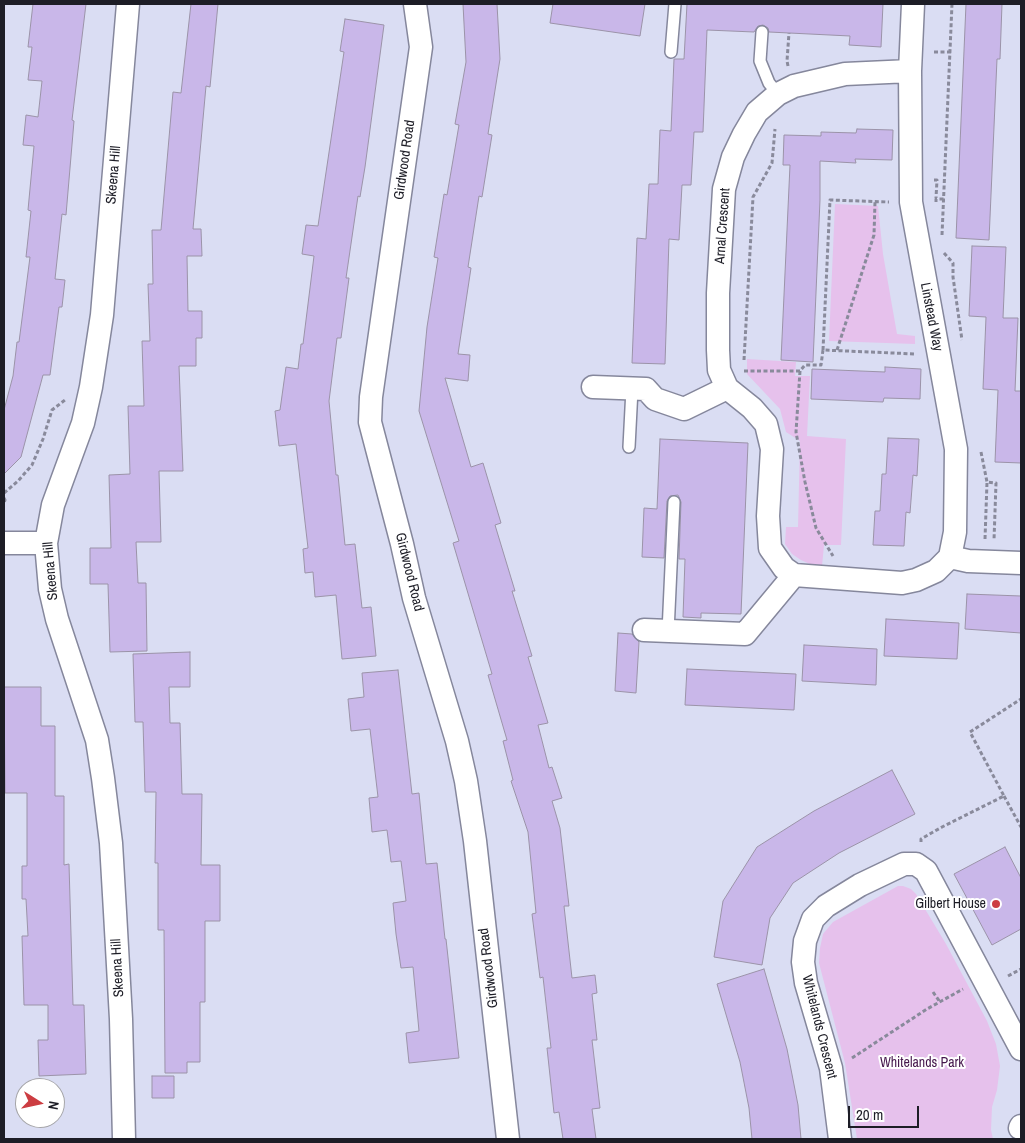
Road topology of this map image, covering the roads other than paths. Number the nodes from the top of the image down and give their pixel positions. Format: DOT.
graph roads {
  1 [pos="128,4"];
  2 [pos="415,4"];
  3 [pos="675,4"];
  4 [pos="913,4"];
  5 [pos="762,32"];
  6 [pos="671,52"];
  7 [pos="910,71"];
  8 [pos="786,90"];
  9 [pos="723,379"];
  10 [pos="593,386"];
  11 [pos="632,389"];
  12 [pos="629,447"];
  13 [pos="674,502"];
  14 [pos="4,543"];
  15 [pos="46,543"];
  16 [pos="950,557"];
  17 [pos="1021,563"];
  18 [pos="794,575"];
  19 [pos="644,630"];
  20 [pos="668,632"];
  21 [pos="1021,1049"];
  22 [pos="124,1139"];
  23 [pos="508,1139"];
  24 [pos="840,1139"];
  1 -- 15 [label="street, Skeena Hill"];
  2 -- 23 [label="street, Girdwood Road"];
  3 -- 6 [label="lane"];
  4 -- 7 [label="street, Linstead Way"];
  5 -- 8 [label="lane"];
  7 -- 8 [label="street, Arnal Crescent"];
  7 -- 16 [label="street, Linstead Way"];
  8 -- 9 [label="street, Arnal Crescent"];
  9 -- 11 [label="street"];
  9 -- 18 [label="street"];
  10 -- 11 [label="street"];
  11 -- 12 [label="lane"];
  13 -- 20 [label="lane"];
  14 -- 15 [label="street"];
  15 -- 22 [label="street, Skeena Hill"];
  16 -- 17 [label="street"];
  16 -- 18 [label="street"];
  18 -- 20 [label="street"];
  19 -- 20 [label="street"];
  21 -- 24 [label="street, Whitelands Crescent"];
}
